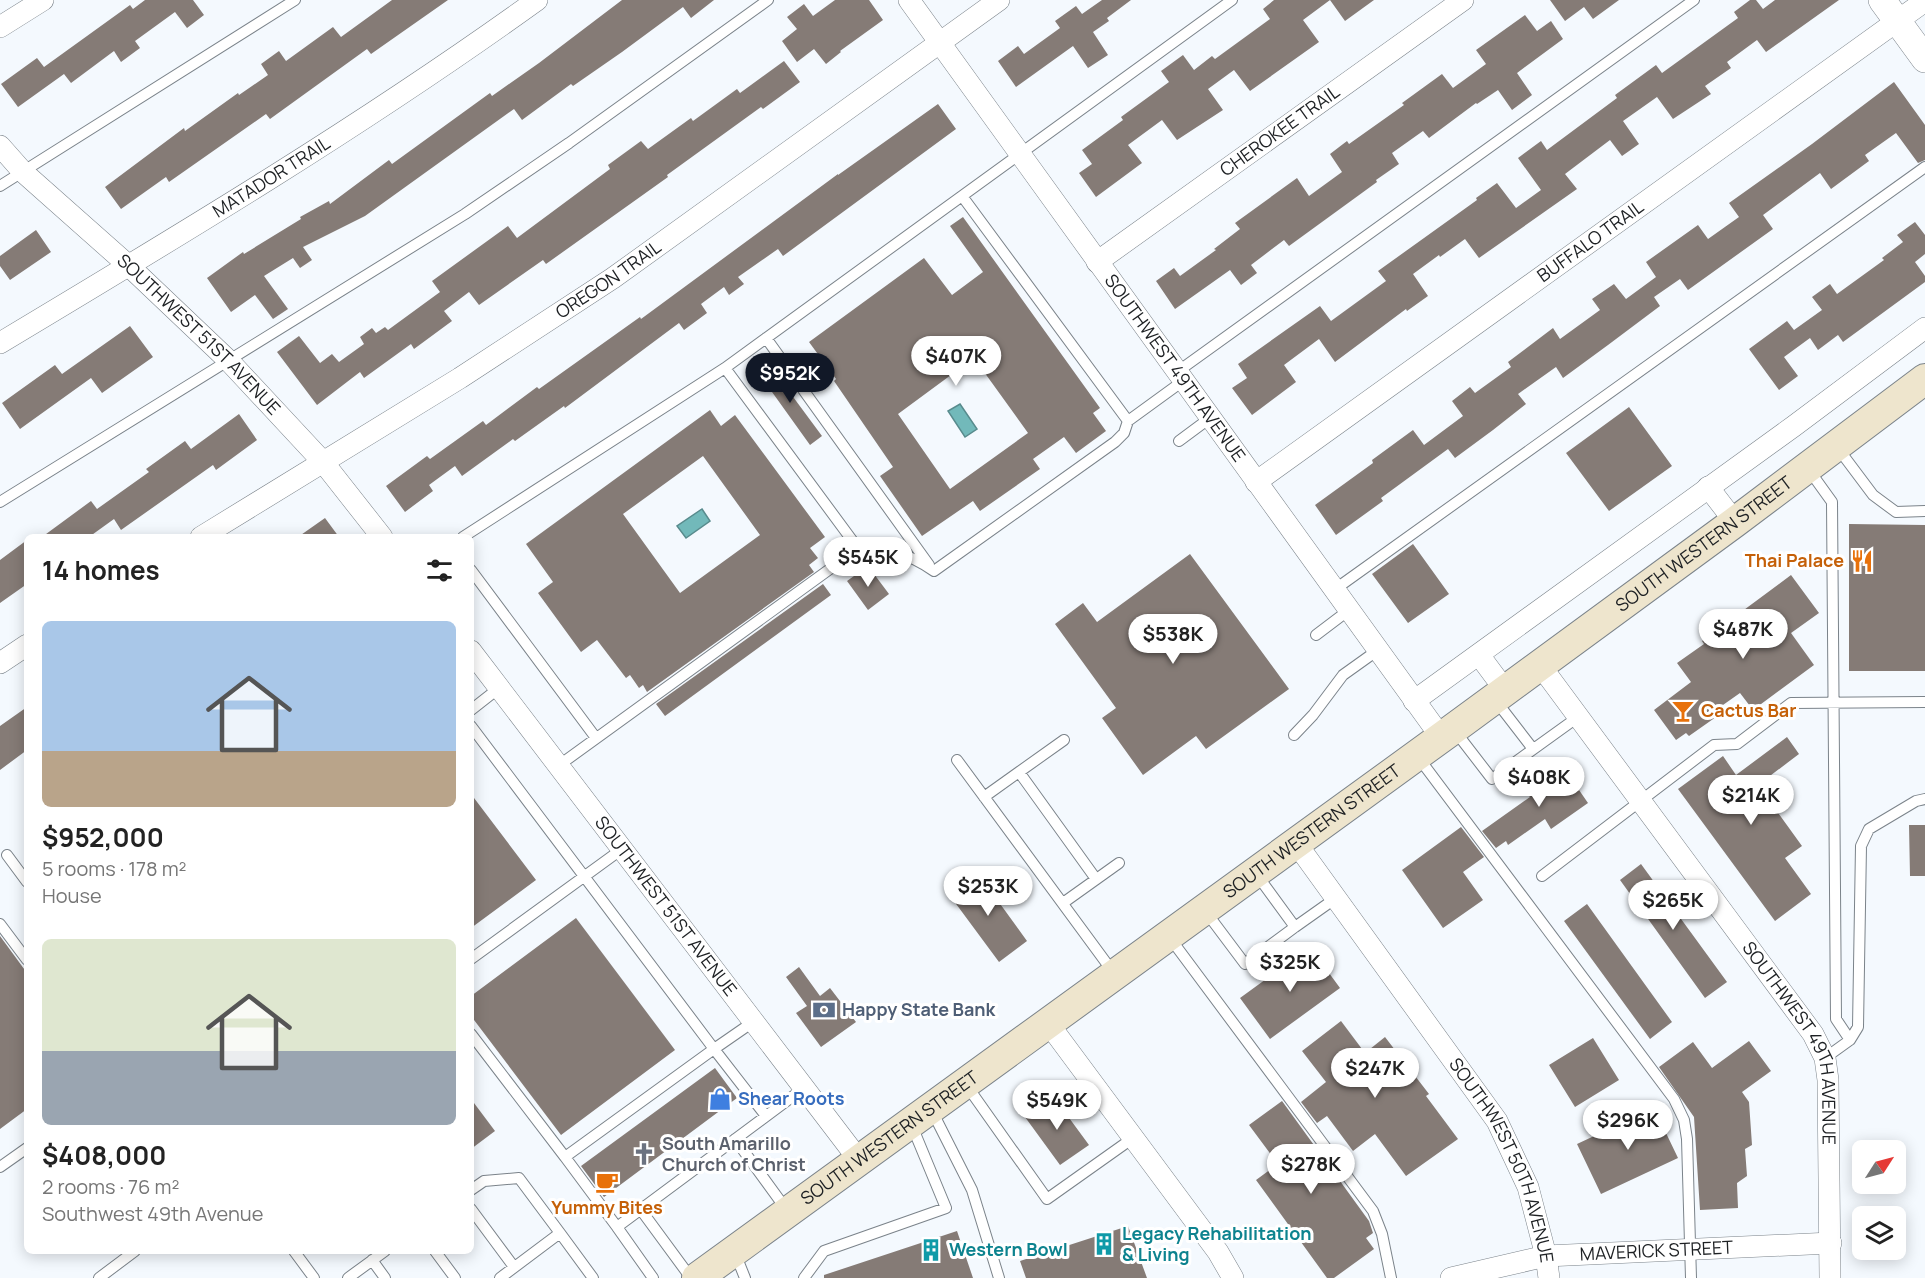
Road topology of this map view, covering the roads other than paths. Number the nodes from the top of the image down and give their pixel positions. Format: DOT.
graph roads {
  1 [pos="43,0"];
  2 [pos="295,0"];
  3 [pos="537,0"];
  4 [pos="768,0"];
  5 [pos="909,0"];
  6 [pos="999,0"];
  7 [pos="1232,0"];
  8 [pos="1463,0"];
  9 [pos="1694,0"];
  10 [pos="1925,1"];
  11 [pos="1890,11"];
  12 [pos="0,27"];
  13 [pos="940,43"];
  14 [pos="1925,59"];
  15 [pos="0,146"];
  16 [pos="1019,154"];
  17 [pos="1925,167"];
  18 [pos="23,172"];
  19 [pos="0,186"];
  20 [pos="962,195"];
  21 [pos="1097,262"];
  22 [pos="129,266"];
  23 [pos="1925,328"];
  24 [pos="766,338"];
  25 [pos="0,343"];
  26 [pos="228,360"];
  27 [pos="725,368"];
  28 [pos="1180,376"];
  29 [pos="1925,379"];
  30 [pos="1210,418"];
  31 [pos="1128,421"];
  32 [pos="1179,441"];
  33 [pos="1836,446"];
  34 [pos="323,462"];
  35 [pos="1807,468"];
  36 [pos="1256,482"];
  37 [pos="1708,487"];
  38 [pos="0,502"];
  39 [pos="1925,511"];
  40 [pos="1735,522"];
  41 [pos="206,534"];
  42 [pos="380,534"];
  43 [pos="468,534"];
  44 [pos="860,551"];
  45 [pos="934,571"];
  46 [pos="474,574"];
  47 [pos="1334,590"];
  48 [pos="1349,610"];
  49 [pos="1316,635"];
  50 [pos="24,647"];
  51 [pos="1378,650"];
  52 [pos="474,655"];
  53 [pos="1479,655"];
  54 [pos="0,663"];
  55 [pos="1540,665"];
  56 [pos="499,688"];
  57 [pos="1499,694"];
  58 [pos="1414,701"];
  59 [pos="1925,702"];
  60 [pos="1834,704"];
  61 [pos="474,708"];
  62 [pos="1578,717"];
  63 [pos="474,730"];
  64 [pos="1447,733"];
  65 [pos="1294,735"];
  66 [pos="596,738"];
  67 [pos="1064,740"];
  68 [pos="1533,749"];
  69 [pos="1417,755"];
  70 [pos="957,760"];
  71 [pos="558,766"];
  72 [pos="1019,772"];
  73 [pos="984,797"];
  74 [pos="1925,799"];
  75 [pos="1641,800"];
  76 [pos="1296,843"];
  77 [pos="622,849"];
  78 [pos="8,855"];
  79 [pos="1119,863"];
  80 [pos="1255,873"];
  81 [pos="1542,876"];
  82 [pos="585,877"];
  83 [pos="24,878"];
  84 [pos="1096,879"];
  85 [pos="1336,898"];
  86 [pos="1063,903"];
  87 [pos="1204,909"];
  88 [pos="0,924"];
  89 [pos="1295,927"];
  90 [pos="1168,935"];
  91 [pos="24,956"];
  92 [pos="474,957"];
  93 [pos="1115,974"];
  94 [pos="753,1022"];
  95 [pos="1048,1023"];
  96 [pos="474,1038"];
  97 [pos="1850,1040"];
  98 [pos="714,1049"];
  99 [pos="1825,1058"];
  100 [pos="965,1083"];
  101 [pos="804,1088"];
  102 [pos="920,1115"];
  103 [pos="766,1116"];
  104 [pos="1133,1138"];
  105 [pos="735,1139"];
  106 [pos="24,1150"];
  107 [pos="565,1157"];
  108 [pos="859,1160"];
  109 [pos="0,1167"];
  110 [pos="474,1188"];
  111 [pos="640,1210"];
  112 [pos="788,1212"];
  113 [pos="474,1213"];
  114 [pos="617,1227"];
  115 [pos="560,1233"];
  116 [pos="1831,1242"];
  117 [pos="1691,1249"];
  118 [pos="131,1254"];
  119 [pos="296,1254"];
  120 [pos="381,1254"];
  121 [pos="437,1254"];
  122 [pos="1546,1256"];
  123 [pos="372,1260"];
  124 [pos="739,1264"];
  125 [pos="514,1267"];
  126 [pos="697,1277"];
  127 [pos="99,1278"];
  128 [pos="314,1278"];
  129 [pos="348,1278"];
  130 [pos="385,1278"];
  131 [pos="456,1278"];
  132 [pos="500,1278"];
  133 [pos="593,1278"];
  134 [pos="653,1278"];
  135 [pos="804,1278"];
  136 [pos="999,1278"];
  137 [pos="1233,1278"];
  138 [pos="1391,1278"];
  139 [pos="1451,1278"];
  140 [pos="1549,1278"];
  141 [pos="1691,1278"];
  142 [pos="1830,1278"];
  1 -- 12 [label="street"];
  2 -- 18 [label="lane"];
  3 -- 22 [label="street, MATADOR TRAIL"];
  4 -- 26 [label="lane"];
  5 -- 13 [label="street, SOUTHWEST 49TH AVENUE"];
  6 -- 13 [label="street, OREGON TRAIL"];
  7 -- 16 [label="lane"];
  8 -- 21 [label="street, CHEROKEE TRAIL"];
  9 -- 28 [label="lane"];
  10 -- 11 [label="street, BUFFALO TRAIL"];
  11 -- 14 [label="street"];
  11 -- 36 [label="street, BUFFALO TRAIL"];
  13 -- 16 [label="street, SOUTHWEST 49TH AVENUE"];
  13 -- 34 [label="street, OREGON TRAIL"];
  15 -- 18 [label="street, SOUTHWEST 51ST AVENUE"];
  16 -- 20 [label="lane"];
  16 -- 21 [label="street, SOUTHWEST 49TH AVENUE"];
  17 -- 47 [label="lane"];
  18 -- 19 [label="lane"];
  18 -- 22 [label="street, SOUTHWEST 51ST AVENUE"];
  20 -- 24 [label="lane"];
  20 -- 31 [label="lane"];
  21 -- 28 [label="street, SOUTHWEST 49TH AVENUE"];
  22 -- 25 [label="street, MATADOR TRAIL"];
  22 -- 26 [label="street, SOUTHWEST 51ST AVENUE"];
  23 -- 37 [label="street"];
  24 -- 27 [label="lane"];
  24 -- 45 [label="lane"];
  26 -- 34 [label="street, SOUTHWEST 51ST AVENUE"];
  26 -- 38 [label="lane"];
  27 -- 43 [label="lane"];
  27 -- 44 [label="lane"];
  28 -- 30 [label="street, SOUTHWEST 49TH AVENUE"];
  28 -- 31 [label="lane"];
  29 -- 33 [label="main road, SOUTH WESTERN STREET"];
  30 -- 32 [label="lane"];
  30 -- 36 [label="street, SOUTHWEST 49TH AVENUE"];
  31 -- 45 [label="lane"];
  33 -- 35 [label="main road, SOUTH WESTERN STREET"];
  33 -- 39 [label="lane"];
  34 -- 41 [label="street, OREGON TRAIL"];
  34 -- 42 [label="street, SOUTHWEST 51ST AVENUE"];
  35 -- 40 [label="main road, SOUTH WESTERN STREET"];
  35 -- 60 [label="lane"];
  36 -- 47 [label="street, SOUTHWEST 49TH AVENUE"];
  37 -- 40 [label="street"];
  37 -- 53 [label="street"];
  40 -- 55 [label="main road, SOUTH WESTERN STREET"];
  44 -- 45 [label="lane"];
  44 -- 66 [label="lane"];
  46 -- 66 [label="lane"];
  47 -- 48 [label="street, SOUTHWEST 49TH AVENUE"];
  48 -- 49 [label="lane"];
  48 -- 51 [label="street, SOUTHWEST 49TH AVENUE"];
  50 -- 54 [label="street"];
  51 -- 58 [label="street, SOUTHWEST 49TH AVENUE"];
  51 -- 65 [label="lane"];
  52 -- 56 [label="street, SOUTHWEST 51ST AVENUE"];
  53 -- 57 [label="street"];
  53 -- 58 [label="street"];
  55 -- 57 [label="main road, SOUTH WESTERN STREET"];
  55 -- 62 [label="street, SOUTHWEST 49TH AVENUE"];
  56 -- 61 [label="lane"];
  56 -- 71 [label="street, SOUTHWEST 51ST AVENUE"];
  57 -- 64 [label="main road, SOUTH WESTERN STREET"];
  57 -- 68 [label="lane"];
  58 -- 64 [label="street, SOUTHWEST 49TH AVENUE"];
  59 -- 60 [label="lane"];
  60 -- 75 [label="lane"];
  60 -- 97 [label="lane"];
  62 -- 68 [label="lane"];
  62 -- 75 [label="street, SOUTHWEST 49TH AVENUE"];
  63 -- 82 [label="lane"];
  64 -- 68 [label="lane"];
  64 -- 69 [label="main road, SOUTH WESTERN STREET"];
  66 -- 71 [label="lane"];
  67 -- 72 [label="lane"];
  69 -- 76 [label="main road, SOUTH WESTERN STREET"];
  69 -- 117 [label="lane"];
  70 -- 73 [label="lane"];
  71 -- 77 [label="street, SOUTHWEST 51ST AVENUE"];
  72 -- 73 [label="lane"];
  72 -- 84 [label="lane"];
  73 -- 86 [label="lane"];
  74 -- 97 [label="lane"];
  75 -- 81 [label="lane"];
  75 -- 99 [label="street, SOUTHWEST 49TH AVENUE"];
  76 -- 80 [label="main road, SOUTH WESTERN STREET"];
  76 -- 85 [label="street, SOUTHWEST 50TH AVENUE"];
  77 -- 82 [label="lane"];
  77 -- 94 [label="street, SOUTHWEST 51ST AVENUE"];
  78 -- 83 [label="lane"];
  79 -- 84 [label="lane"];
  80 -- 87 [label="main road, SOUTH WESTERN STREET"];
  80 -- 89 [label="lane"];
  82 -- 92 [label="lane"];
  82 -- 98 [label="lane"];
  84 -- 86 [label="lane"];
  85 -- 89 [label="lane"];
  85 -- 122 [label="street, SOUTHWEST 50TH AVENUE"];
  86 -- 93 [label="lane"];
  87 -- 89 [label="lane"];
  87 -- 90 [label="main road, SOUTH WESTERN STREET"];
  88 -- 91 [label="lane"];
  90 -- 93 [label="main road, SOUTH WESTERN STREET"];
  90 -- 138 [label="lane"];
  93 -- 95 [label="main road, SOUTH WESTERN STREET"];
  94 -- 98 [label="lane"];
  94 -- 101 [label="street, SOUTHWEST 51ST AVENUE"];
  95 -- 100 [label="main road, SOUTH WESTERN STREET"];
  95 -- 104 [label="street"];
  96 -- 107 [label="lane"];
  97 -- 99 [label="lane"];
  98 -- 103 [label="lane"];
  98 -- 107 [label="lane"];
  99 -- 116 [label="street, SOUTHWEST 49TH AVENUE"];
  100 -- 102 [label="main road, SOUTH WESTERN STREET"];
  100 -- 104 [label="lane"];
  101 -- 103 [label="lane"];
  101 -- 108 [label="street, SOUTHWEST 51ST AVENUE"];
  102 -- 108 [label="main road, SOUTH WESTERN STREET"];
  102 -- 135 [label="lane"];
  102 -- 136 [label="lane"];
  103 -- 105 [label="lane"];
  104 -- 137 [label="street"];
  105 -- 111 [label="lane"];
  105 -- 112 [label="lane"];
  106 -- 109 [label="lane"];
  107 -- 114 [label="lane"];
  108 -- 112 [label="main road, SOUTH WESTERN STREET"];
  110 -- 115 [label="lane"];
  111 -- 114 [label="lane"];
  111 -- 126 [label="lane"];
  112 -- 124 [label="main road, SOUTH WESTERN STREET"];
  113 -- 125 [label="lane"];
  114 -- 134 [label="lane"];
  115 -- 125 [label="lane"];
  115 -- 133 [label="lane"];
  116 -- 117 [label="street, MAVERICK STREET"];
  116 -- 142 [label="street, SOUTHWEST 49TH AVENUE"];
  117 -- 122 [label="street, MAVERICK STREET"];
  117 -- 141 [label="lane"];
  118 -- 127 [label="lane"];
  119 -- 128 [label="lane"];
  120 -- 123 [label="lane"];
  121 -- 131 [label="lane"];
  122 -- 139 [label="street, MAVERICK STREET"];
  122 -- 140 [label="street, SOUTHWEST 50TH AVENUE"];
  123 -- 129 [label="lane"];
  123 -- 130 [label="lane"];
  124 -- 126 [label="main road, SOUTH WESTERN STREET"];
  125 -- 132 [label="lane"];
}
